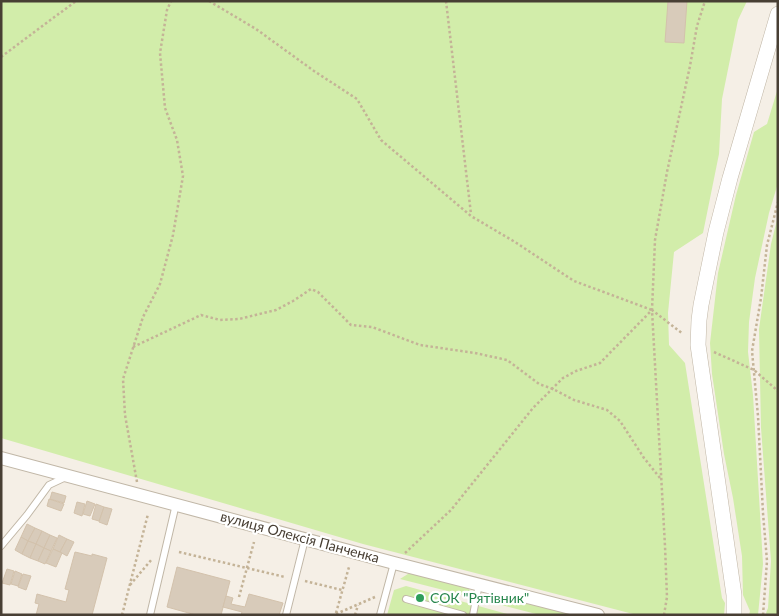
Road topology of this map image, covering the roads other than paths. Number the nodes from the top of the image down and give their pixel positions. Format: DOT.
graph roads {
  1 [pos="778,14"];
  2 [pos="1,458"];
  3 [pos="67,476"];
  4 [pos="176,504"];
  5 [pos="305,539"];
  6 [pos="1,546"];
  7 [pos="394,563"];
  8 [pos="479,584"];
  9 [pos="406,599"];
  10 [pos="150,615"];
  11 [pos="286,615"];
  12 [pos="380,615"];
  13 [pos="463,615"];
  14 [pos="473,615"];
  15 [pos="598,615"];
  16 [pos="734,615"];
  1 -- 16 [label="street"];
  2 -- 3 [label="street, вулиця Олексія Панченка"];
  3 -- 4 [label="street, вулиця Олексія Панченка"];
  3 -- 6 [label="lane"];
  4 -- 5 [label="street, вулиця Олексія Панченка"];
  4 -- 10 [label="lane"];
  5 -- 7 [label="street, вулиця Олексія Панченка"];
  5 -- 11 [label="lane"];
  7 -- 8 [label="street, вулиця Олексія Панченка"];
  7 -- 12 [label="lane"];
  8 -- 14 [label="lane"];
  8 -- 15 [label="street, вулиця Олексія Панченка"];
  9 -- 13 [label="lane"];
}
